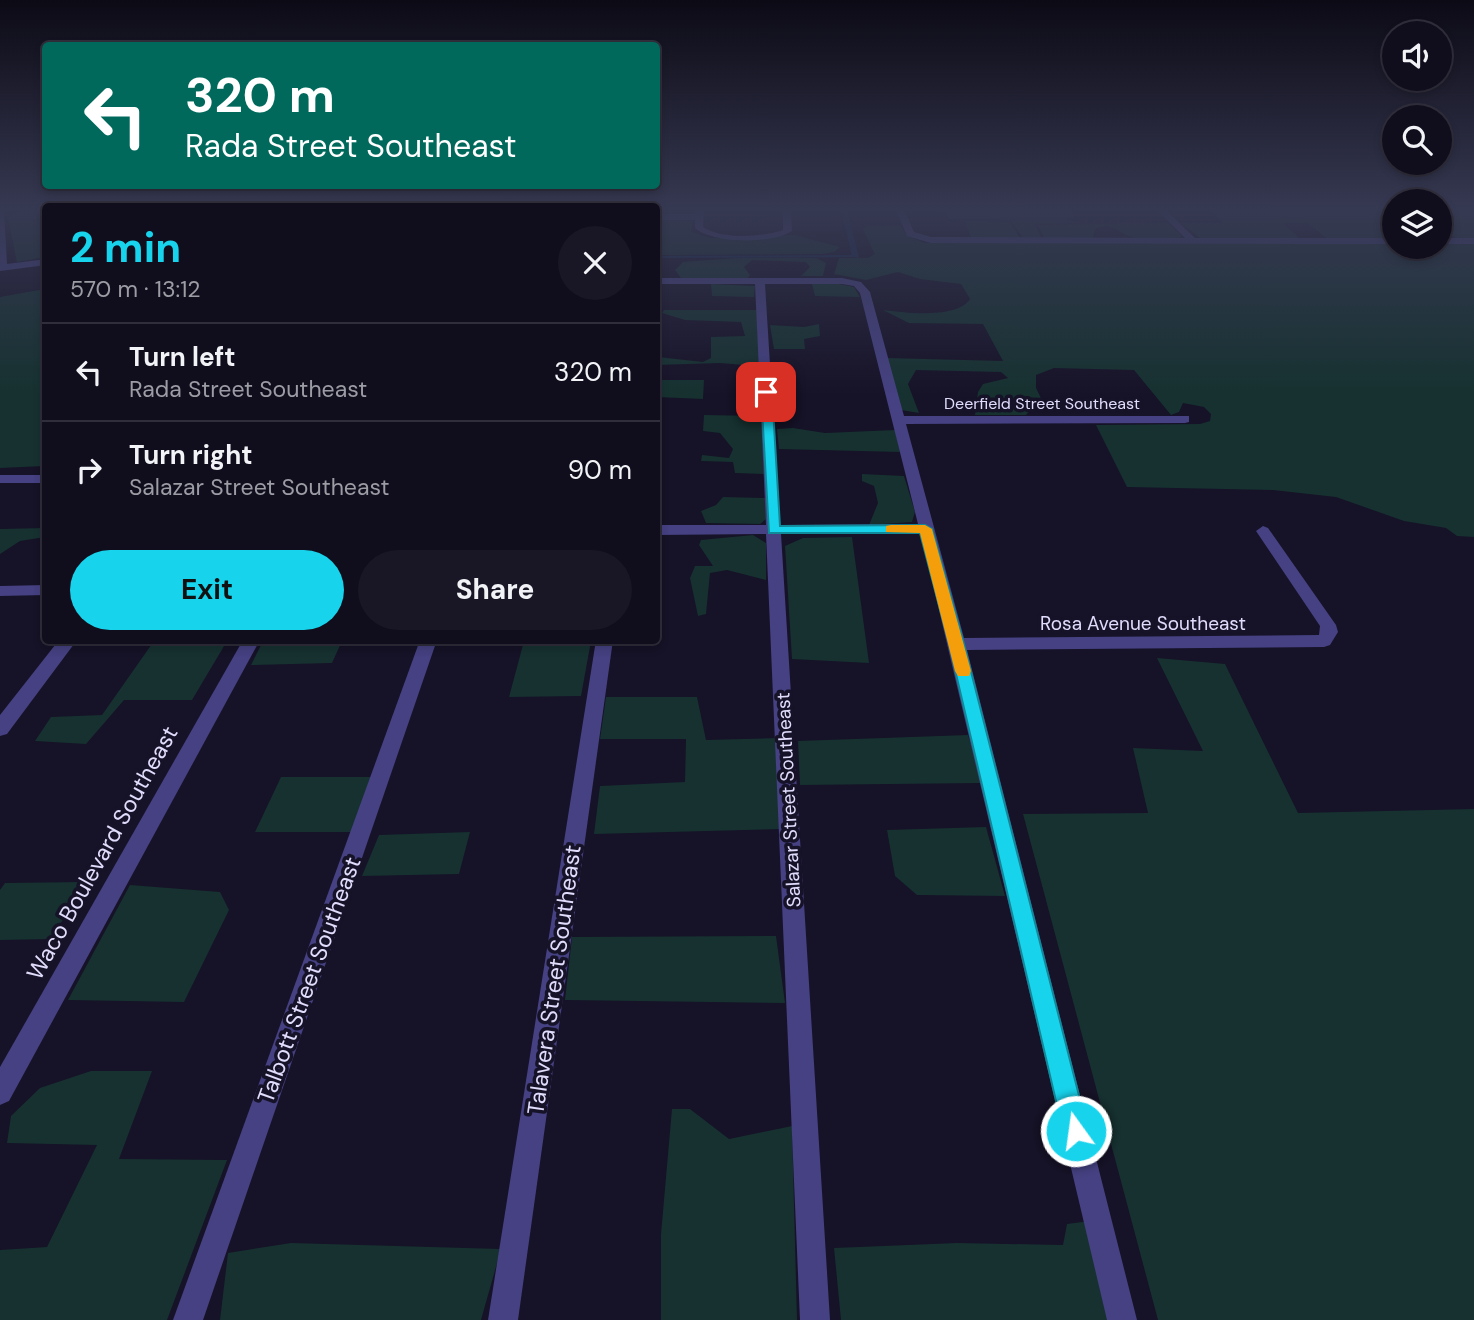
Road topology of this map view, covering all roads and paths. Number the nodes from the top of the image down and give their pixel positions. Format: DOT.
graph roads {
  1 [pos="760,281"];
  2 [pos="660,284"];
  3 [pos="1185,419"];
  4 [pos="900,420"];
  5 [pos="0,479"];
  6 [pos="42,480"];
  7 [pos="925,529"];
  8 [pos="660,530"];
  9 [pos="774,530"];
  10 [pos="1263,531"];
  11 [pos="42,590"];
  12 [pos="0,591"];
  13 [pos="66,644"];
  14 [pos="249,644"];
  15 [pos="428,644"];
  16 [pos="604,644"];
  17 [pos="957,644"];
  18 [pos="0,729"];
  19 [pos="0,1092"];
  20 [pos="188,1320"];
  21 [pos="503,1320"];
  22 [pos="815,1320"];
  23 [pos="1122,1320"];
  1 -- 2 [label="street"];
  1 -- 4 [label="street"];
  1 -- 9 [label="street, Salazar Street Southeast"];
  3 -- 4 [label="street, Deerfield Street Southeast"];
  4 -- 7 [label="street"];
  5 -- 6 [label="street"];
  7 -- 9 [label="street"];
  7 -- 17 [label="street"];
  8 -- 9 [label="street"];
  9 -- 22 [label="street, Salazar Street Southeast"];
  10 -- 17 [label="street, Rosa Avenue Southeast"];
  11 -- 12 [label="street"];
  13 -- 18 [label="street"];
  14 -- 19 [label="street, Waco Boulevard Southeast"];
  15 -- 20 [label="street, Talbott Street Southeast"];
  16 -- 21 [label="street, Talavera Street Southeast"];
  17 -- 23 [label="street"];
}
